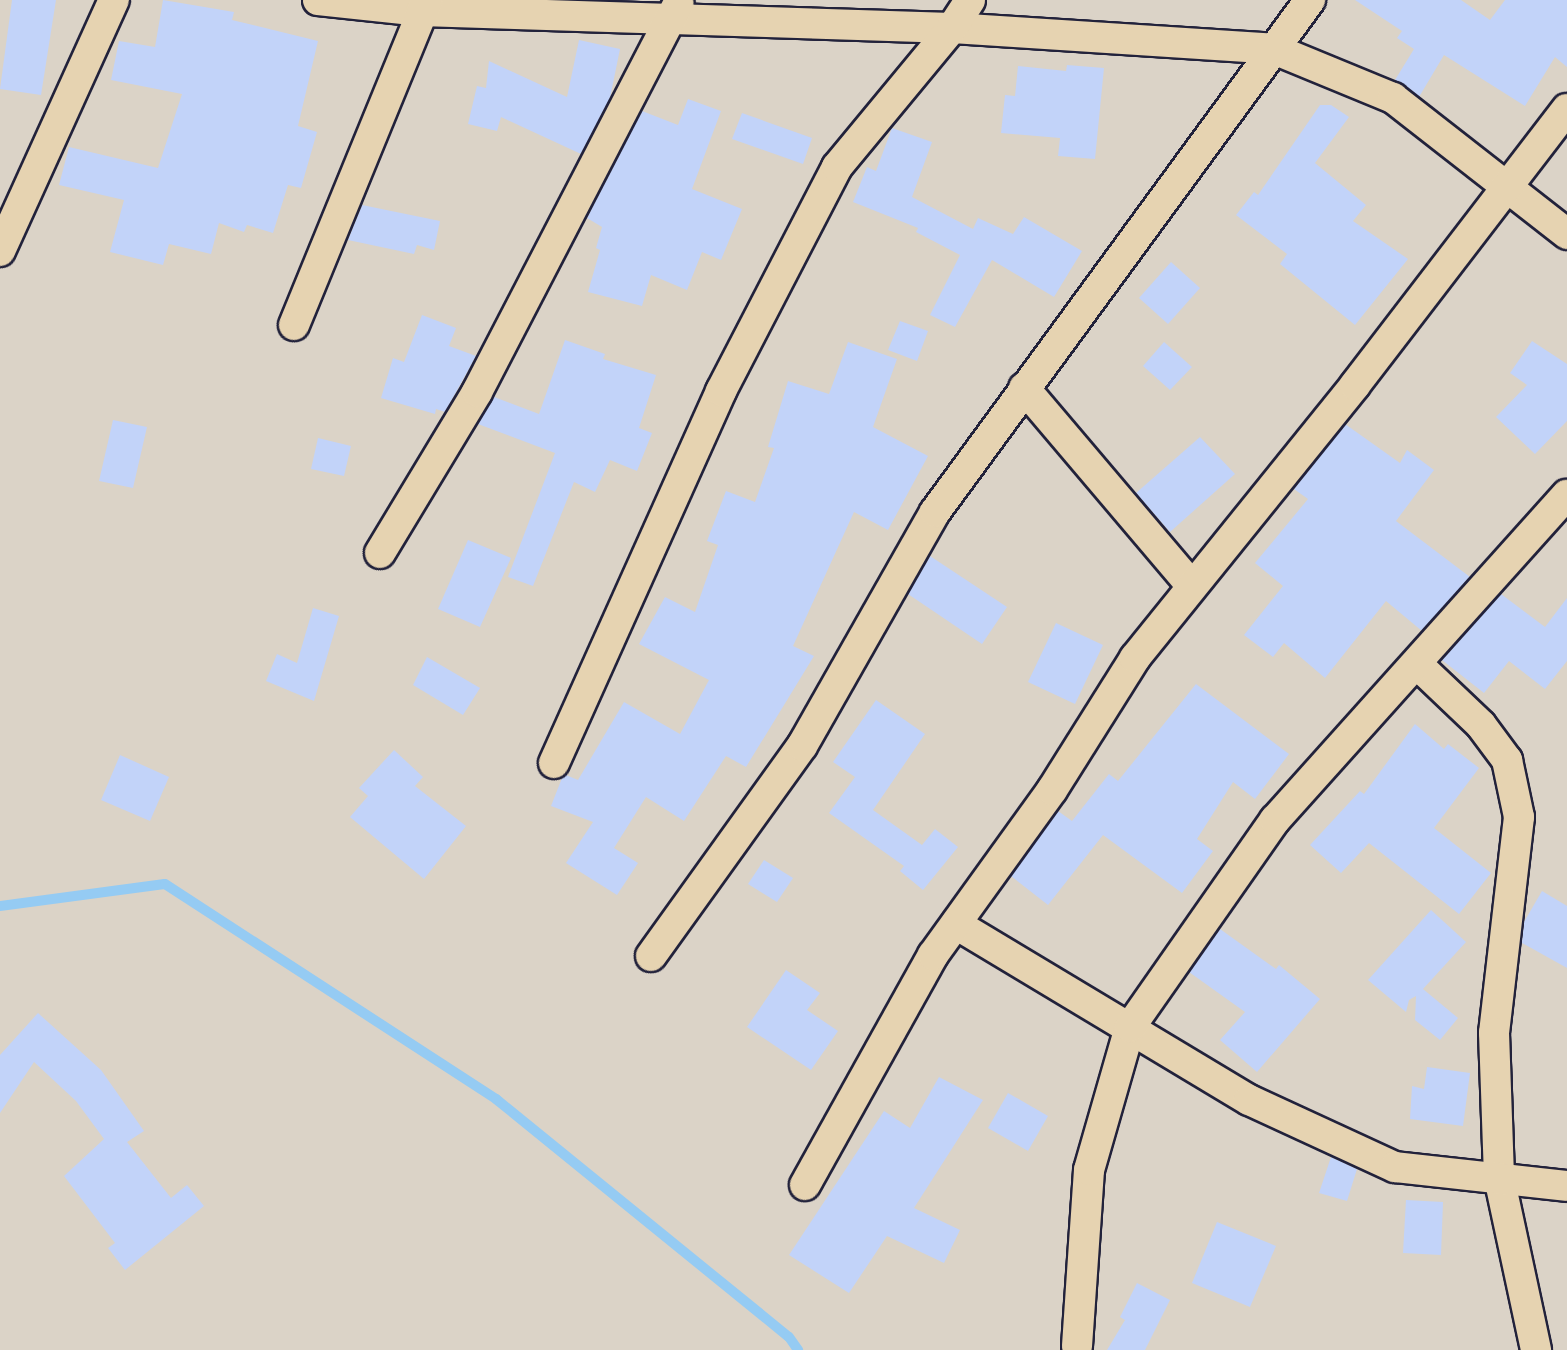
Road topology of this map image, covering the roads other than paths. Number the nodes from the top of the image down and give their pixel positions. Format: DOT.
graph roads {
  1 [pos="114,0"];
  2 [pos="318,0"];
  3 [pos="970,0"];
  4 [pos="1310,0"];
  5 [pos="424,5"];
  6 [pos="676,8"];
  7 [pos="952,28"];
  8 [pos="1274,49"];
  9 [pos="1567,108"];
  10 [pos="1509,187"];
  11 [pos="1567,234"];
  12 [pos="0,251"];
  13 [pos="294,325"];
  14 [pos="1024,388"];
  15 [pos="1567,495"];
  16 [pos="380,553"];
  17 [pos="1191,585"];
  18 [pos="1417,664"];
  19 [pos="554,763"];
  20 [pos="956,924"];
  21 [pos="651,956"];
  22 [pos="1130,1028"];
  23 [pos="1498,1177"];
  24 [pos="805,1185"];
  25 [pos="1567,1186"];
  26 [pos="1077,1346"];
  27 [pos="1536,1350"];
  1 -- 12 [label="street"];
  2 -- 5 [label="street"];
  3 -- 7 [label="street"];
  4 -- 8 [label="street"];
  5 -- 6 [label="street"];
  5 -- 13 [label="street"];
  6 -- 7 [label="street"];
  6 -- 16 [label="street"];
  7 -- 8 [label="street"];
  7 -- 19 [label="street"];
  8 -- 10 [label="street"];
  8 -- 14 [label="street"];
  9 -- 10 [label="street"];
  10 -- 11 [label="street"];
  10 -- 17 [label="street"];
  14 -- 17 [label="street"];
  14 -- 21 [label="street"];
  15 -- 18 [label="street"];
  17 -- 20 [label="street"];
  18 -- 22 [label="street"];
  18 -- 23 [label="street"];
  20 -- 22 [label="street"];
  20 -- 24 [label="street"];
  22 -- 23 [label="street"];
  22 -- 26 [label="street"];
  23 -- 25 [label="street"];
  23 -- 27 [label="street"];
}
